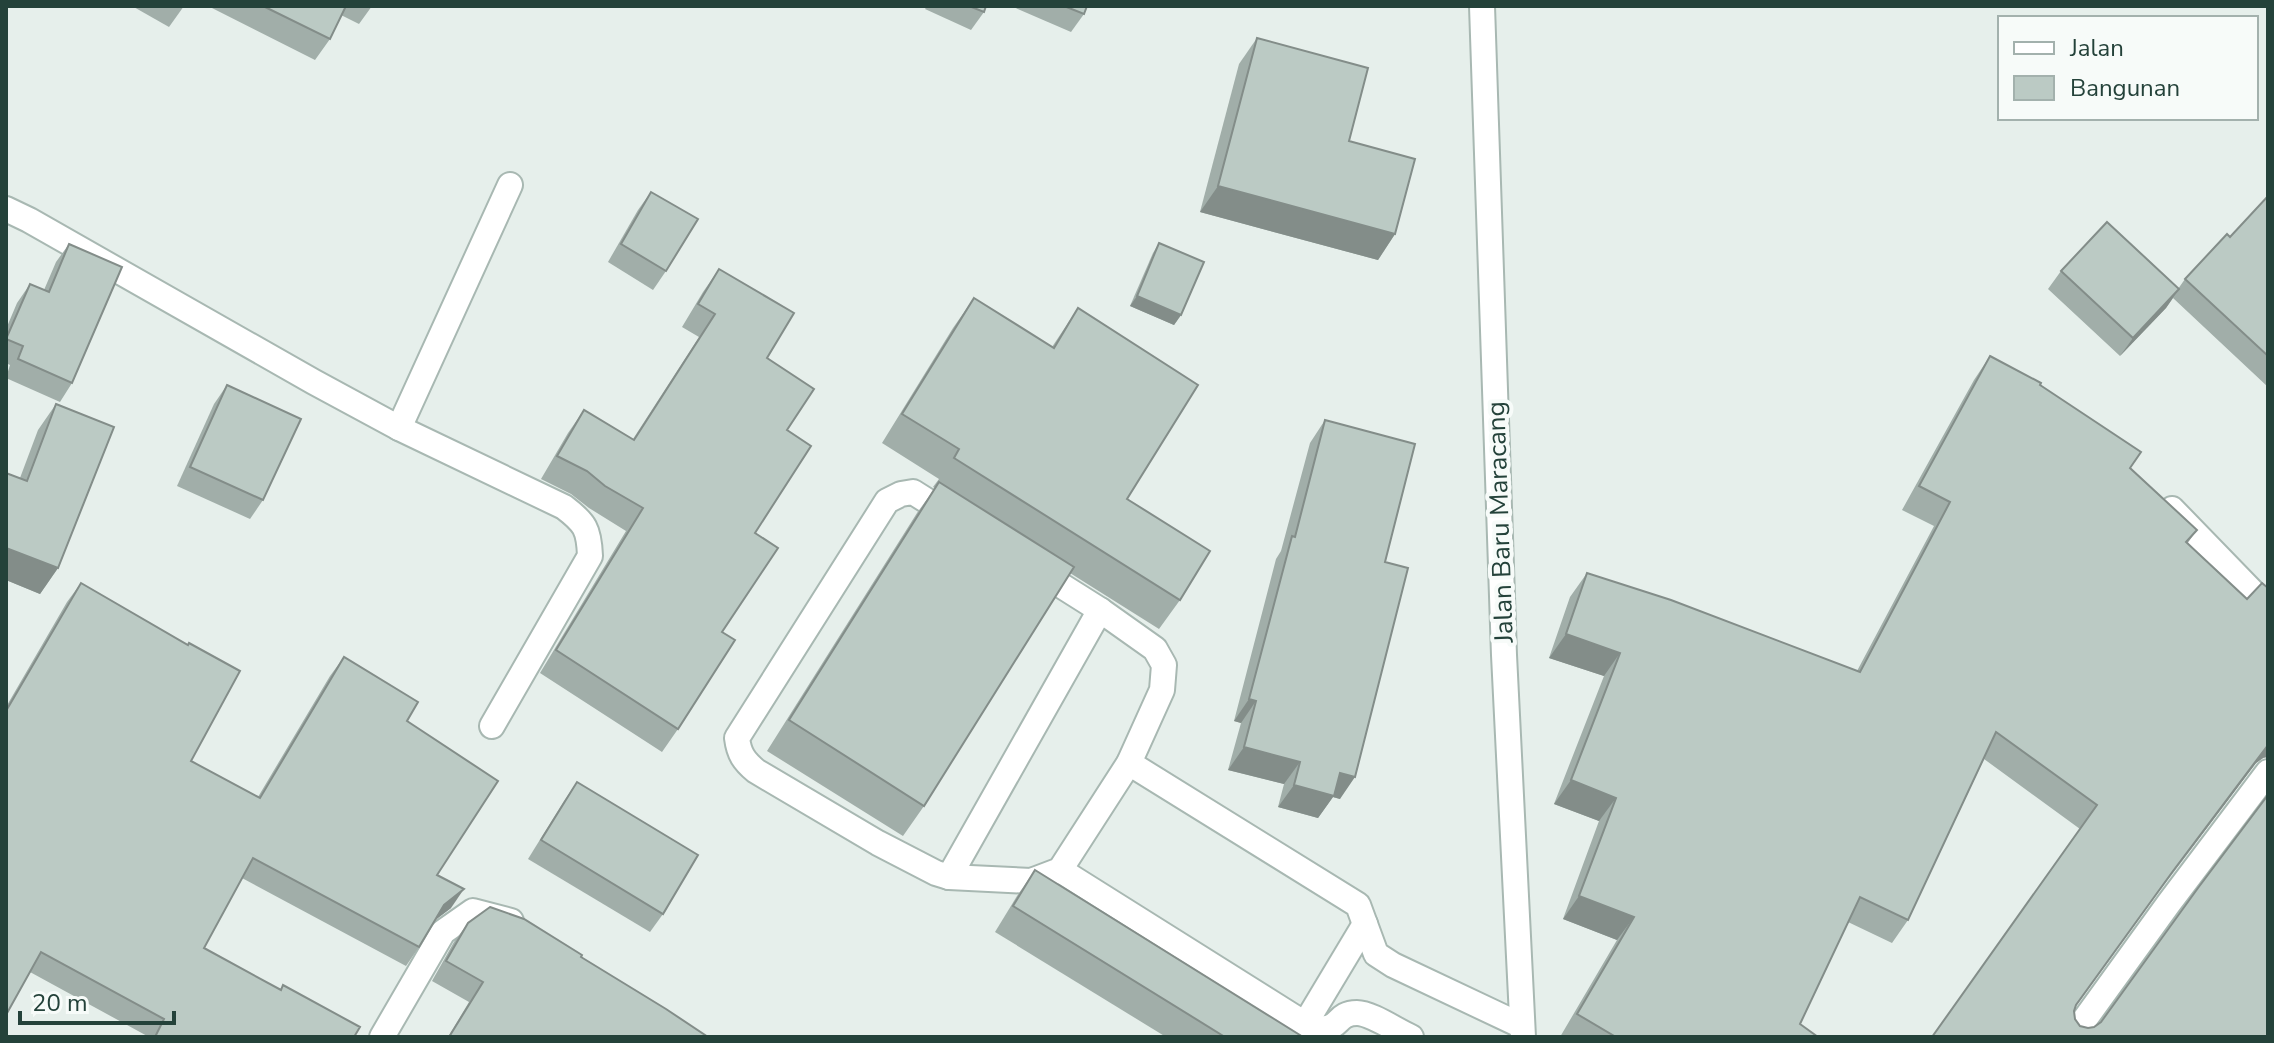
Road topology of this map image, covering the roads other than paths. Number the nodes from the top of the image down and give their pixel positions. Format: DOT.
graph roads {
  1 [pos="1482,6"];
  2 [pos="510,185"];
  3 [pos="6,209"];
  4 [pos="399,428"];
  5 [pos="2171,508"];
  6 [pos="2268,608"];
  7 [pos="1100,610"];
  8 [pos="492,726"];
  9 [pos="1129,763"];
  10 [pos="2268,772"];
  11 [pos="1060,870"];
  12 [pos="949,877"];
  13 [pos="1365,924"];
  14 [pos="532,934"];
  15 [pos="1305,1024"];
  16 [pos="1522,1032"];
  17 [pos="382,1037"];
  18 [pos="1411,1037"];
  19 [pos="2072,1037"];
  1 -- 16 [label="street, Jalan Baru Maracang"];
  2 -- 4 [label="street"];
  3 -- 4 [label="street"];
  4 -- 8 [label="street"];
  5 -- 6 [label="street"];
  7 -- 9 [label="street"];
  7 -- 12 [label="street"];
  7 -- 12 [label="street"];
  9 -- 11 [label="street"];
  9 -- 13 [label="street"];
  10 -- 19 [label="street"];
  11 -- 12 [label="street"];
  11 -- 15 [label="street"];
  13 -- 15 [label="street"];
  13 -- 16 [label="street"];
  14 -- 17 [label="street"];
  15 -- 18 [label="street"];
}
